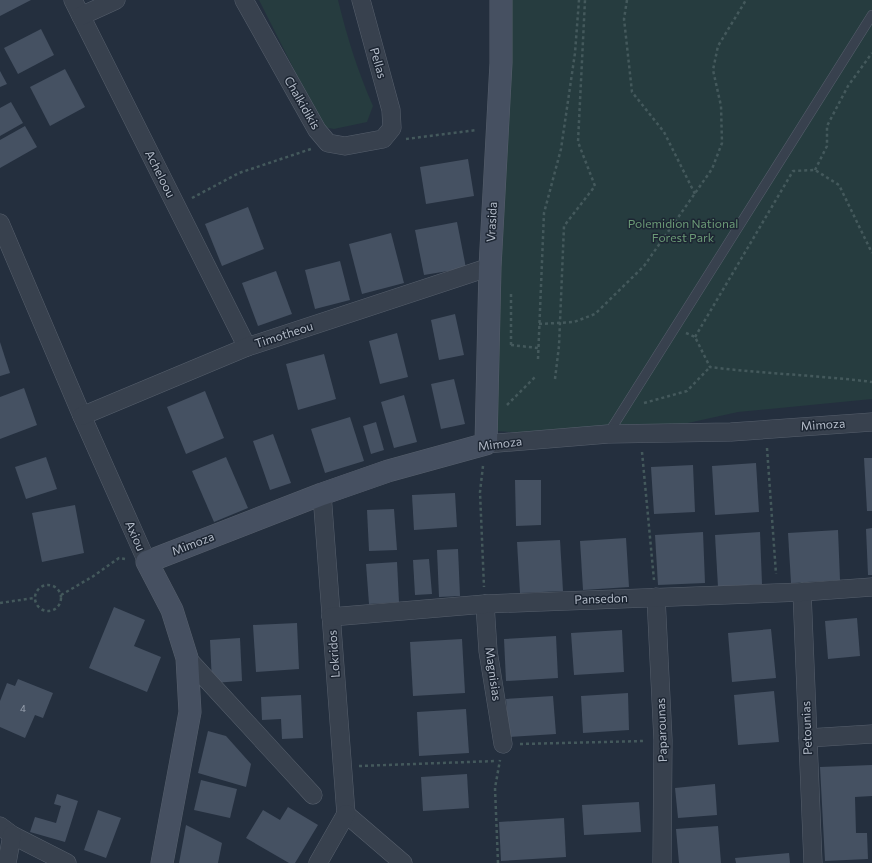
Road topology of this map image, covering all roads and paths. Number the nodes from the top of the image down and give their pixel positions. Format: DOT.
graph roads {
  1 [pos="73,0"];
  2 [pos="116,0"];
  3 [pos="244,0"];
  4 [pos="361,0"];
  5 [pos="501,0"];
  6 [pos="579,0"];
  7 [pos="585,0"];
  8 [pos="627,0"];
  9 [pos="746,0"];
  10 [pos="872,15"];
  11 [pos="81,16"];
  12 [pos="872,53"];
  13 [pos="392,128"];
  14 [pos="497,128"];
  15 [pos="328,143"];
  16 [pos="814,170"];
  17 [pos="695,194"];
  18 [pos="177,207"];
  19 [pos="2,231"];
  20 [pos="872,253"];
  21 [pos="490,267"];
  22 [pos="560,322"];
  23 [pos="538,324"];
  24 [pos="675,328"];
  25 [pos="695,337"];
  26 [pos="488,343"];
  27 [pos="247,347"];
  28 [pos="538,348"];
  29 [pos="538,359"];
  30 [pos="710,367"];
  31 [pos="536,376"];
  32 [pos="555,379"];
  33 [pos="872,382"];
  34 [pos="625,408"];
  35 [pos="82,416"];
  36 [pos="872,422"];
  37 [pos="766,429"];
  38 [pos="640,433"];
  39 [pos="486,434"];
  40 [pos="608,434"];
  41 [pos="322,494"];
  42 [pos="147,562"];
  43 [pos="872,587"];
  44 [pos="802,592"];
  45 [pos="777,593"];
  46 [pos="61,595"];
  47 [pos="656,597"];
  48 [pos="34,598"];
  49 [pos="0,603"];
  50 [pos="485,604"];
  51 [pos="331,617"];
  52 [pos="187,658"];
  53 [pos="872,734"];
  54 [pos="808,738"];
  55 [pos="663,740"];
  56 [pos="502,752"];
  57 [pos="343,767"];
  58 [pos="313,795"];
  59 [pos="346,814"];
  60 [pos="6,831"];
  61 [pos="7,863"];
  62 [pos="67,863"];
  63 [pos="162,863"];
  64 [pos="318,863"];
  65 [pos="403,863"];
  66 [pos="498,863"];
  67 [pos="662,863"];
  68 [pos="813,863"];
  1 -- 11 [label="street, Acheloou"];
  2 -- 11 [label="street"];
  3 -- 15 [label="street, Chalkidikis"];
  4 -- 13 [label="street, Pellas"];
  5 -- 14 [label="street, Vrasida"];
  6 -- 23 [label="path"];
  7 -- 22 [label="path"];
  8 -- 17 [label="path"];
  9 -- 17 [label="path"];
  10 -- 24 [label="lane"];
  11 -- 18 [label="street, Acheloou"];
  12 -- 16 [label="path"];
  13 -- 14 [label="path"];
  13 -- 15 [label="street"];
  14 -- 21 [label="street, Vrasida"];
  15 -- 18 [label="path"];
  16 -- 20 [label="path"];
  16 -- 25 [label="path"];
  17 -- 22 [label="path"];
  18 -- 27 [label="street, Acheloou"];
  19 -- 35 [label="street, Axiou"];
  21 -- 26 [label="street, Vrasida"];
  21 -- 27 [label="street, Timotheou"];
  22 -- 23 [label="path"];
  22 -- 32 [label="path"];
  23 -- 28 [label="path"];
  24 -- 25 [label="path"];
  24 -- 34 [label="lane"];
  25 -- 30 [label="path"];
  26 -- 28 [label="path"];
  26 -- 39 [label="street, Vrasida"];
  27 -- 35 [label="street, Timotheou"];
  28 -- 29 [label="path"];
  30 -- 33 [label="path"];
  30 -- 34 [label="path"];
  31 -- 39 [label="path"];
  34 -- 40 [label="lane"];
  35 -- 42 [label="street, Axiou"];
  36 -- 37 [label="street, Mimoza"];
  37 -- 38 [label="street, Mimoza"];
  37 -- 45 [label="path"];
  38 -- 40 [label="street, Mimoza"];
  38 -- 47 [label="path"];
  39 -- 40 [label="street, Mimoza"];
  39 -- 41 [label="street, Mimoza"];
  39 -- 50 [label="path"];
  41 -- 42 [label="street, Mimoza"];
  41 -- 51 [label="street, Lokridos"];
  42 -- 46 [label="path"];
  42 -- 52 [label="street, Axiou"];
  43 -- 44 [label="street, Pansedon"];
  44 -- 45 [label="street, Pansedon"];
  44 -- 54 [label="street, Petounias"];
  45 -- 47 [label="street, Pansedon"];
  46 -- 48 [label="path"];
  46 -- 48 [label="path"];
  47 -- 50 [label="street, Pansedon"];
  47 -- 55 [label="street, Paparounas"];
  48 -- 49 [label="path"];
  50 -- 51 [label="street, Pansedon"];
  50 -- 56 [label="street, Magnisias"];
  51 -- 57 [label="street, Lokridos"];
  52 -- 58 [label="street"];
  52 -- 63 [label="street, Axiou"];
  53 -- 54 [label="street"];
  54 -- 68 [label="street, Petounias"];
  55 -- 56 [label="path"];
  55 -- 67 [label="street, Paparounas"];
  56 -- 57 [label="path"];
  56 -- 66 [label="path"];
  57 -- 59 [label="street, Lokridos"];
  59 -- 64 [label="street"];
  59 -- 65 [label="street"];
  60 -- 61 [label="street"];
  60 -- 62 [label="street"];
}
